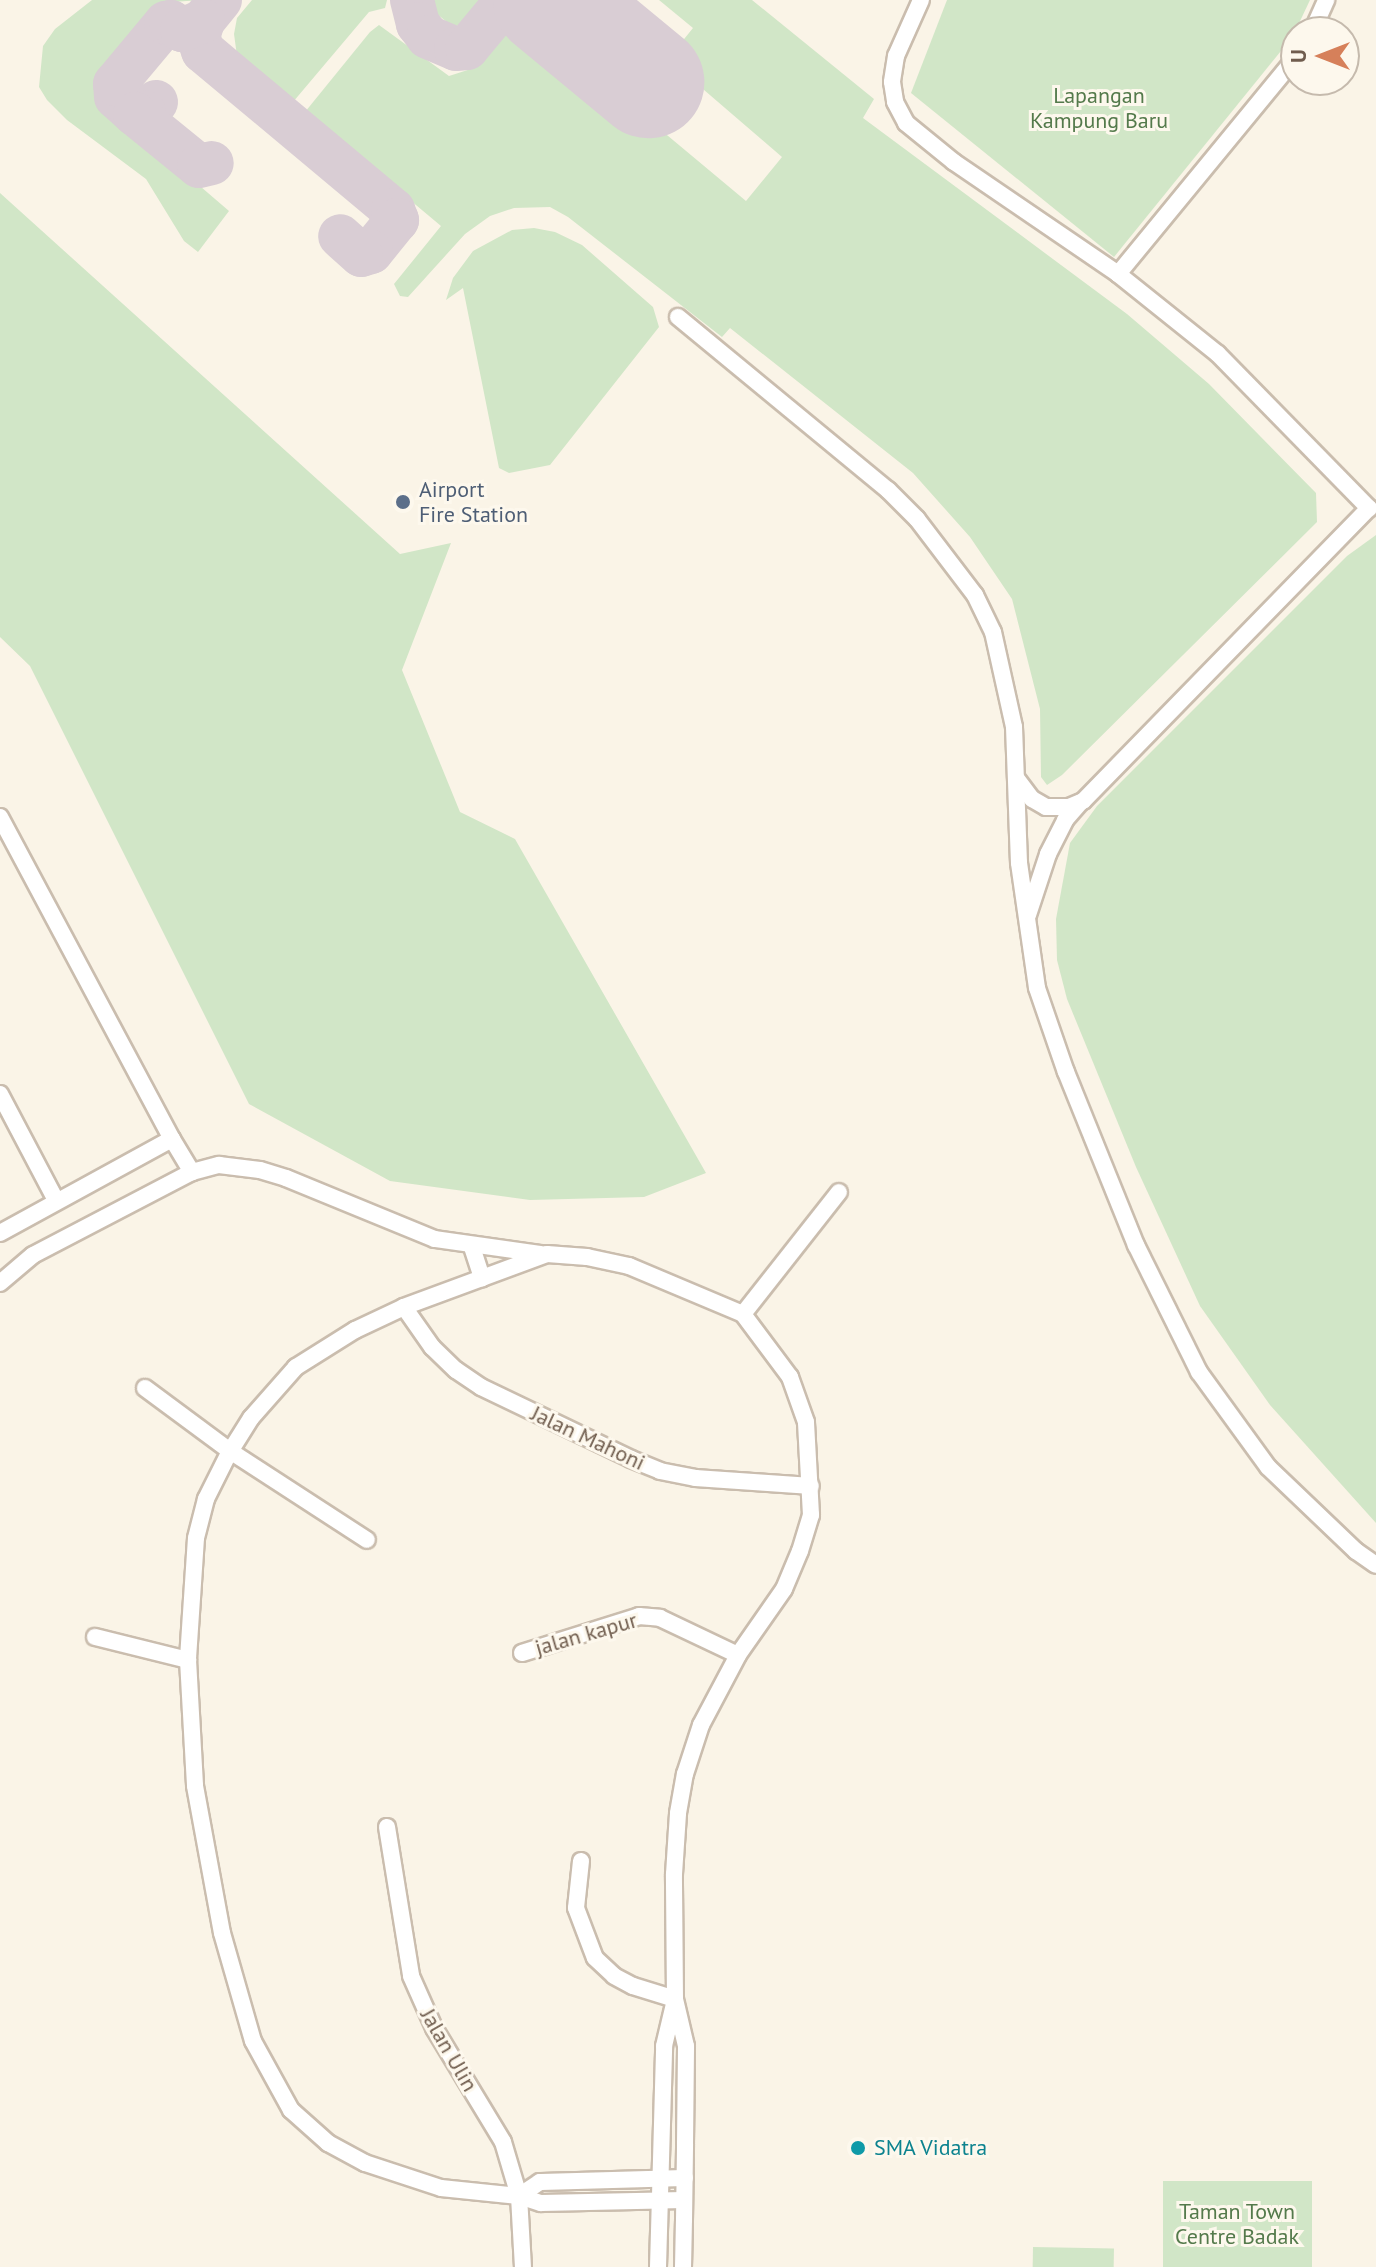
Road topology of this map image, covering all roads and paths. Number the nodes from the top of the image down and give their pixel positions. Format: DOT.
graph roads {
  1 [pos="921,0"];
  2 [pos="1280,77"];
  3 [pos="1118,274"];
  4 [pos="678,317"];
  5 [pos="1016,777"];
  6 [pos="1083,801"];
  7 [pos="0,817"];
  8 [pos="1026,924"];
  9 [pos="0,1094"];
  10 [pos="172,1139"];
  11 [pos="192,1172"];
  12 [pos="839,1192"];
  13 [pos="56,1200"];
  14 [pos="0,1233"];
  15 [pos="472,1247"];
  16 [pos="547,1254"];
  17 [pos="482,1278"];
  18 [pos="0,1283"];
  19 [pos="404,1307"];
  20 [pos="743,1314"];
  21 [pos="145,1388"];
  22 [pos="230,1451"];
  23 [pos="811,1486"];
  24 [pos="367,1540"];
  25 [pos="1376,1565"];
  26 [pos="95,1637"];
  27 [pos="522,1653"];
  28 [pos="738,1655"];
  29 [pos="188,1660"];
  30 [pos="387,1827"];
  31 [pos="581,1861"];
  32 [pos="675,1999"];
  33 [pos="685,2178"];
  34 [pos="659,2180"];
  35 [pos="519,2196"];
  36 [pos="658,2200"];
  37 [pos="684,2200"];
  38 [pos="523,2267"];
  39 [pos="658,2267"];
  40 [pos="683,2267"];
  1 -- 3 [label="street"];
  2 -- 3 [label="street"];
  3 -- 6 [label="street"];
  4 -- 5 [label="street"];
  5 -- 6 [label="street"];
  5 -- 8 [label="street"];
  6 -- 8 [label="street"];
  7 -- 10 [label="street"];
  8 -- 25 [label="street"];
  9 -- 13 [label="street"];
  10 -- 11 [label="street"];
  10 -- 13 [label="street"];
  11 -- 15 [label="street"];
  11 -- 18 [label="street"];
  12 -- 20 [label="street"];
  13 -- 14 [label="street"];
  15 -- 16 [label="street"];
  15 -- 17 [label="street"];
  16 -- 17 [label="street"];
  16 -- 20 [label="street"];
  17 -- 19 [label="street"];
  19 -- 22 [label="street"];
  19 -- 23 [label="street, Jalan Mahoni"];
  20 -- 23 [label="street"];
  21 -- 22 [label="street"];
  22 -- 24 [label="street"];
  22 -- 29 [label="street"];
  23 -- 28 [label="street"];
  26 -- 29 [label="street"];
  27 -- 28 [label="street, jalan kapur"];
  28 -- 32 [label="street"];
  29 -- 35 [label="street"];
  30 -- 35 [label="street, Jalan Ulin"];
  31 -- 32 [label="street"];
  32 -- 33 [label="street"];
  32 -- 34 [label="street"];
  33 -- 34 [label="street"];
  33 -- 37 [label="street"];
  34 -- 35 [label="street"];
  34 -- 36 [label="street"];
  35 -- 36 [label="street"];
  35 -- 38 [label="street, Jalan Ulin"];
  36 -- 37 [label="street"];
  36 -- 39 [label="street"];
  37 -- 40 [label="street"];
}
